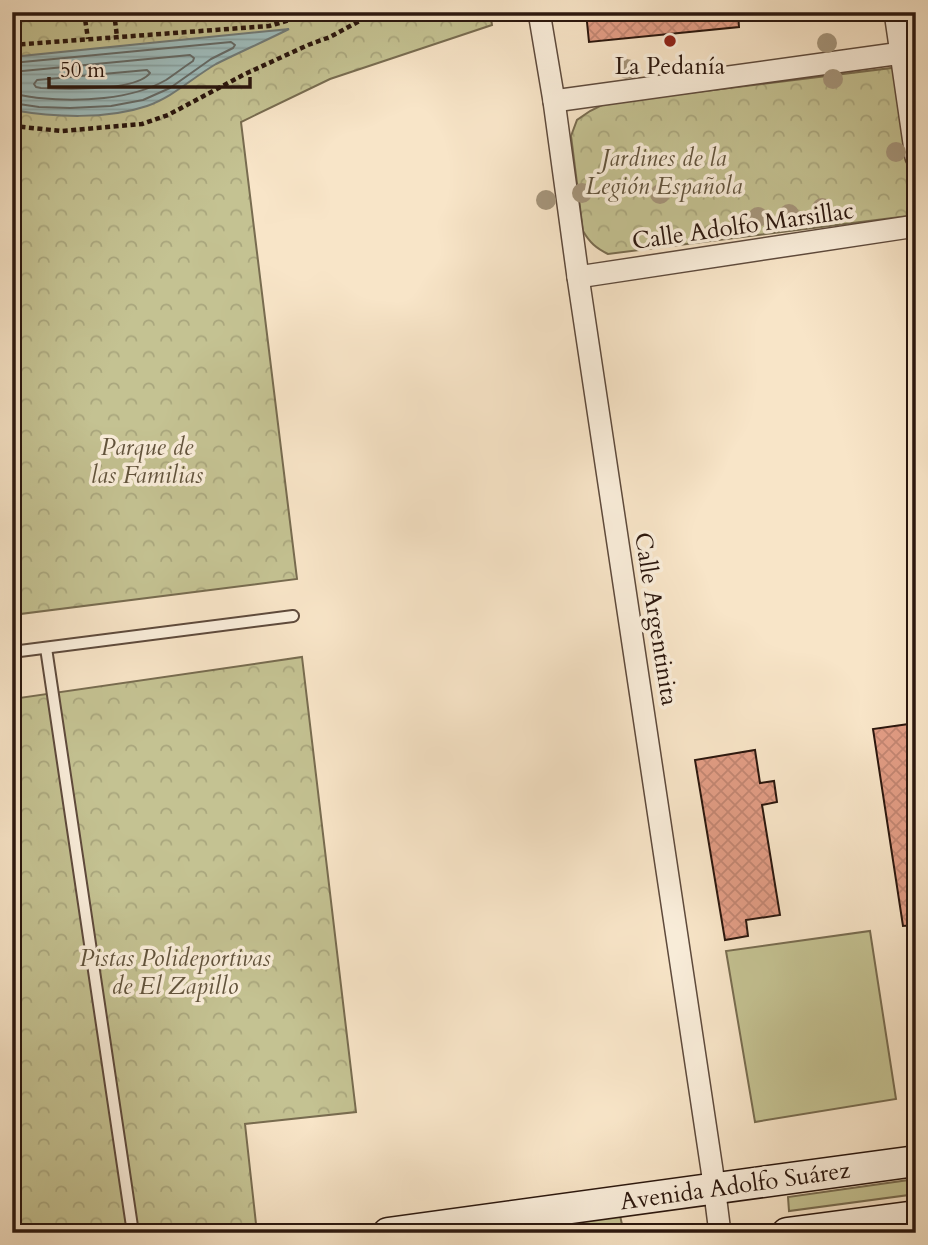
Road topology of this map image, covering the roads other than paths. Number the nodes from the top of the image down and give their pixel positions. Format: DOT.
graph roads {
  1 [pos="539,12"];
  2 [pos="895,12"];
  3 [pos="908,52"];
  4 [pos="554,101"];
  5 [pos="916,156"];
  6 [pos="916,226"];
  7 [pos="578,277"];
  8 [pos="293,616"];
  9 [pos="46,648"];
  10 [pos="12,652"];
  11 [pos="916,1161"];
  12 [pos="714,1189"];
  13 [pos="916,1216"];
  14 [pos="133,1233"];
  15 [pos="388,1233"];
  16 [pos="720,1233"];
  17 [pos="787,1233"];
  1 -- 4 [label="street, Calle Argentinita"];
  2 -- 3 [label="street"];
  3 -- 4 [label="street"];
  3 -- 5 [label="street"];
  4 -- 7 [label="street, Calle Argentinita"];
  6 -- 7 [label="street, Calle Adolfo Marsillac"];
  7 -- 12 [label="street, Calle Argentinita"];
  8 -- 9 [label="lane"];
  9 -- 10 [label="lane"];
  9 -- 14 [label="lane"];
  11 -- 12 [label="street, Avenida Adolfo Suárez"];
  12 -- 15 [label="street, Avenida Adolfo Suárez"];
  12 -- 16 [label="street, Calle Argentinita"];
  13 -- 17 [label="street"];
}
